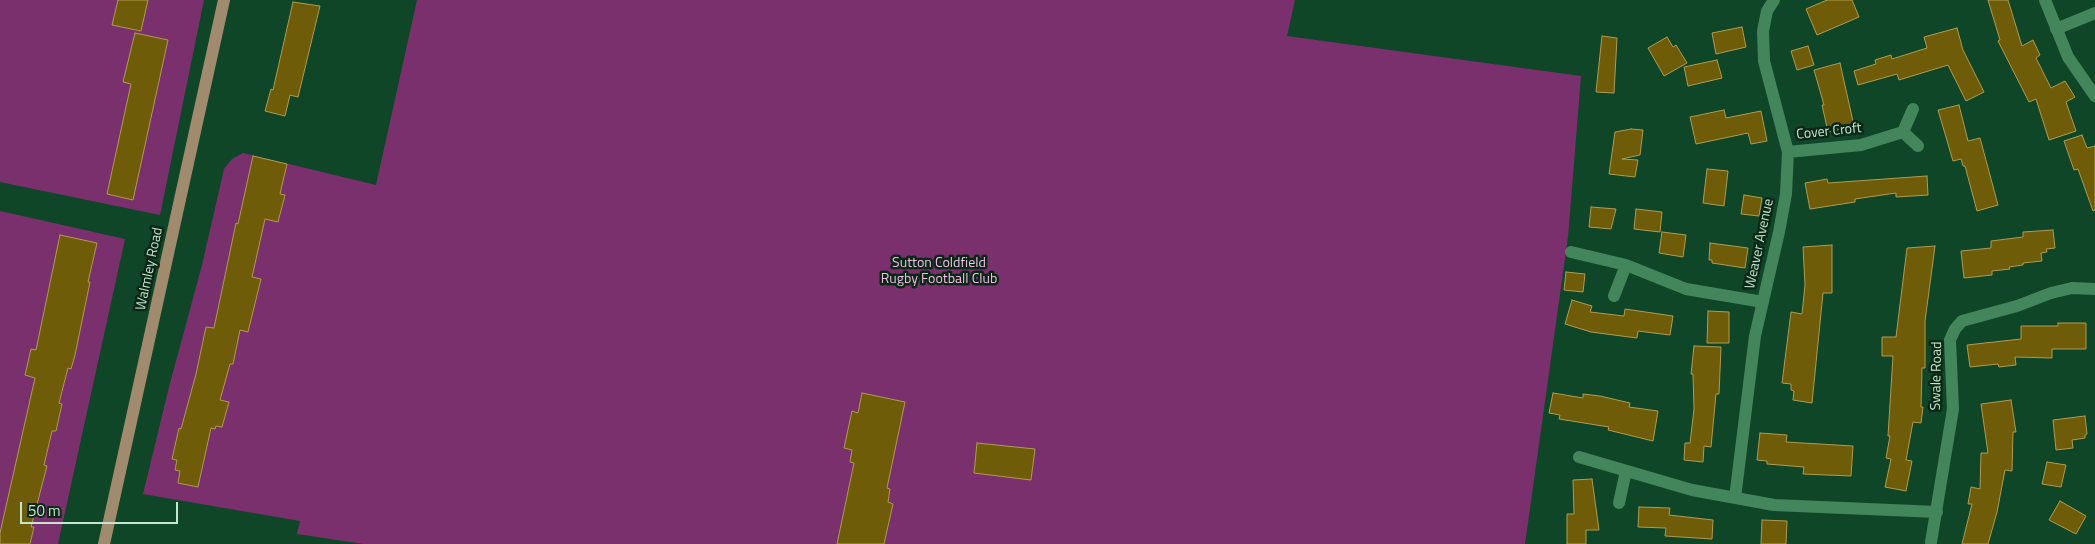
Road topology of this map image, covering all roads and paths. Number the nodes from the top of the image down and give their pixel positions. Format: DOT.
graph roads {
  1 [pos="224,0"];
  2 [pos="1774,0"];
  3 [pos="2046,0"];
  4 [pos="2095,13"];
  5 [pos="2056,29"];
  6 [pos="2095,96"];
  7 [pos="1913,108"];
  8 [pos="1903,132"];
  9 [pos="1918,146"];
  10 [pos="1788,152"];
  11 [pos="1571,252"];
  12 [pos="1626,265"];
  13 [pos="2095,289"];
  14 [pos="1614,296"];
  15 [pos="1763,302"];
  16 [pos="1579,457"];
  17 [pos="1626,471"];
  18 [pos="1735,498"];
  19 [pos="1619,503"];
  20 [pos="1937,512"];
  21 [pos="1931,542"];
  22 [pos="104,544"];
  1 -- 22 [label="main road, Walmley Road"];
  2 -- 10 [label="street, Weaver Avenue"];
  3 -- 5 [label="street"];
  4 -- 5 [label="street"];
  5 -- 6 [label="street"];
  7 -- 8 [label="street"];
  8 -- 9 [label="street"];
  8 -- 10 [label="street, Cover Croft"];
  10 -- 15 [label="street, Weaver Avenue"];
  11 -- 12 [label="street"];
  12 -- 14 [label="street"];
  12 -- 15 [label="street"];
  13 -- 20 [label="street, Swale Road"];
  15 -- 18 [label="street, Weaver Avenue"];
  16 -- 17 [label="street"];
  17 -- 18 [label="street"];
  17 -- 19 [label="street"];
  18 -- 20 [label="street"];
  20 -- 21 [label="street, Swale Road"];
}
